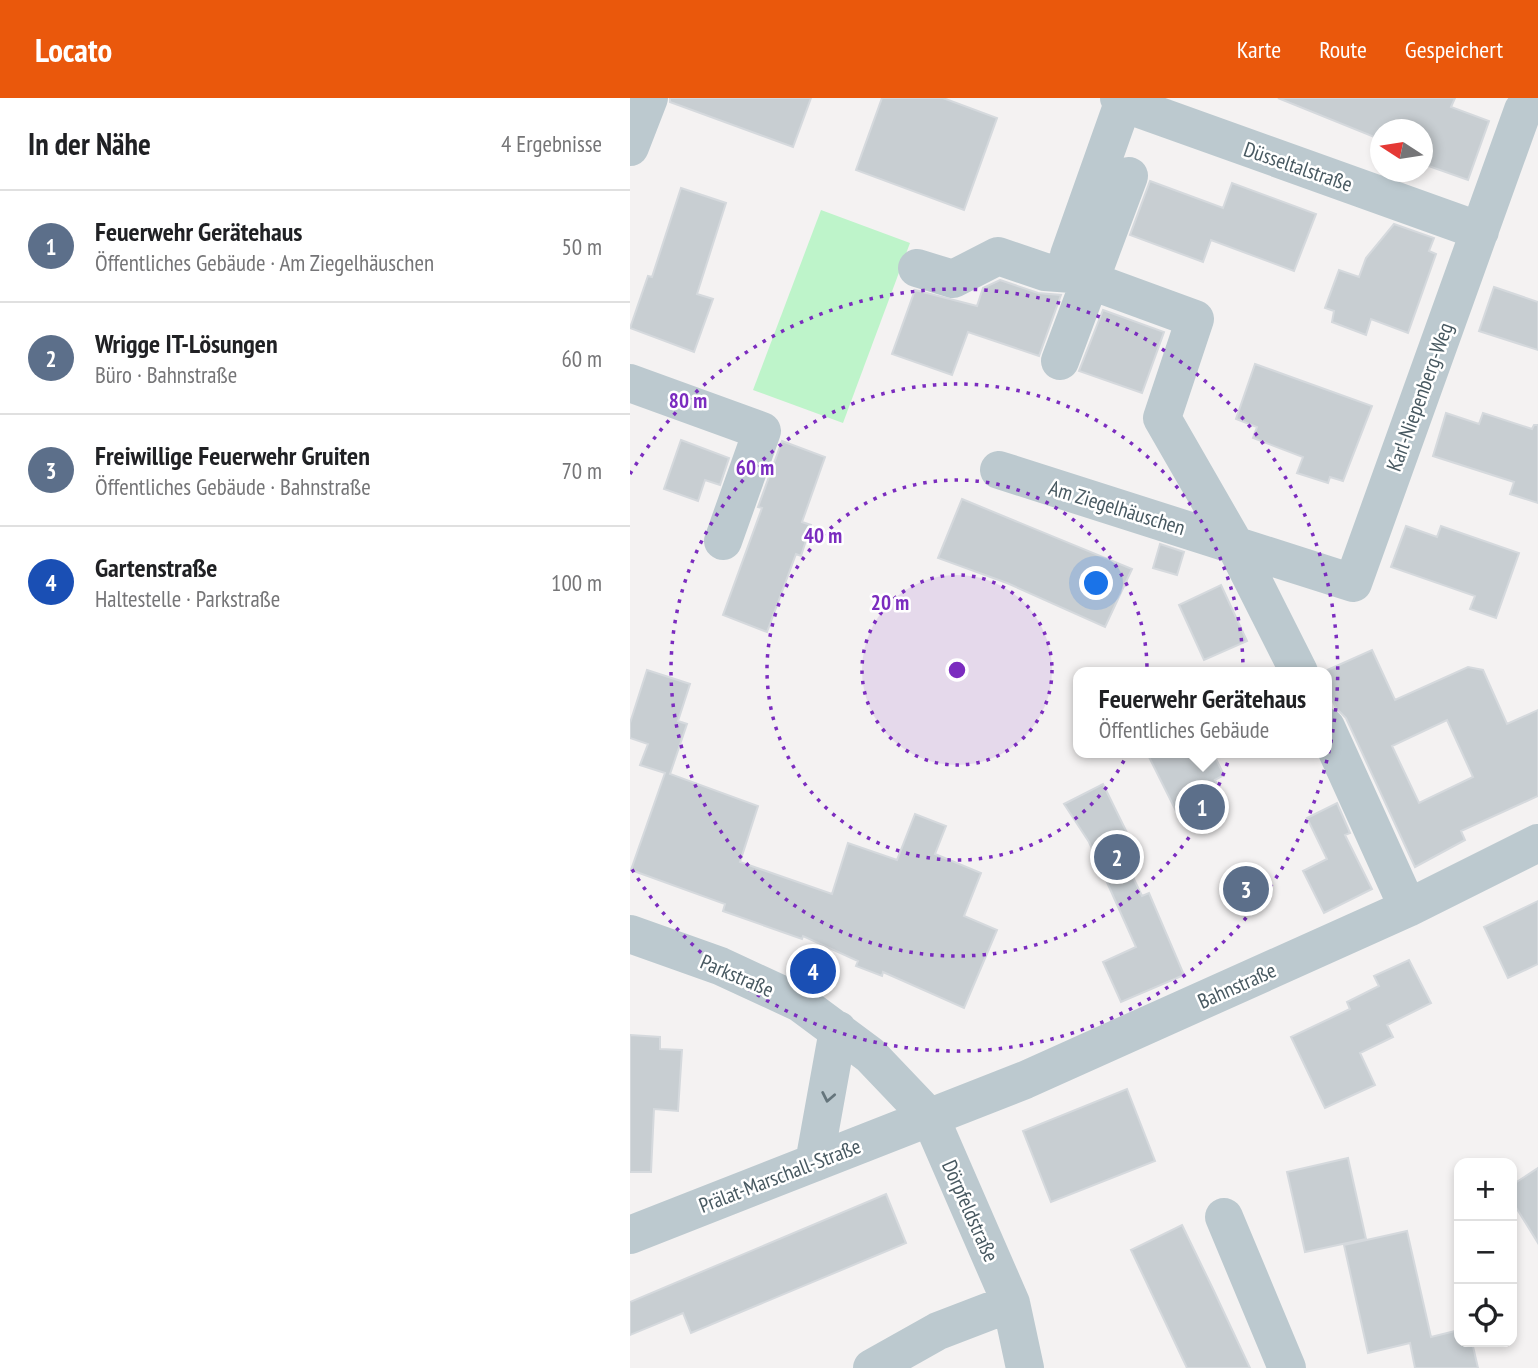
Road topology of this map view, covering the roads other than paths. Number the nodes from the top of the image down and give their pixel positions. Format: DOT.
graph roads {
  1 [pos="649,98"];
  2 [pos="1121,100"];
  3 [pos="1522,109"];
  4 [pos="630,147"];
  5 [pos="1129,176"];
  6 [pos="1480,231"];
  7 [pos="917,268"];
  8 [pos="1081,277"];
  9 [pos="1060,361"];
  10 [pos="630,383"];
  11 [pos="999,470"];
  12 [pos="723,541"];
  13 [pos="1236,545"];
  14 [pos="1297,667"];
  15 [pos="1332,740"];
  16 [pos="1538,844"];
  17 [pos="1408,908"];
  18 [pos="630,934"];
  19 [pos="838,1030"];
  20 [pos="932,1119"];
  21 [pos="814,1163"];
  22 [pos="1224,1217"];
  23 [pos="630,1235"];
  24 [pos="1011,1303"];
  25 [pos="872,1368"];
  26 [pos="1025,1368"];
  27 [pos="1287,1368"];
  1 -- 4 [label="street"];
  2 -- 6 [label="street, Düsseltalstraße"];
  2 -- 8 [label="street"];
  3 -- 6 [label="street, Karl-Niepenberg-Weg"];
  5 -- 8 [label="street"];
  6 -- 13 [label="street, Karl-Niepenberg-Weg"];
  7 -- 8 [label="street, Am Ziegelhäuschen"];
  8 -- 9 [label="street"];
  8 -- 13 [label="street, Am Ziegelhäuschen"];
  10 -- 12 [label="street"];
  11 -- 13 [label="street, Am Ziegelhäuschen"];
  13 -- 14 [label="street, Am Ziegelhäuschen"];
  15 -- 17 [label="street"];
  16 -- 17 [label="street, Bahnstraße"];
  17 -- 20 [label="street, Bahnstraße"];
  18 -- 19 [label="street, Parkstraße"];
  19 -- 20 [label="street, Parkstraße"];
  19 -- 21 [label="street, one-way"];
  20 -- 21 [label="street, Prälat-Marschall-Straße"];
  20 -- 24 [label="street, Dörpfeldstraße"];
  21 -- 23 [label="street, Prälat-Marschall-Straße"];
  22 -- 27 [label="street"];
  24 -- 25 [label="street"];
  24 -- 26 [label="street, Dörpfeldstraße"];
}
